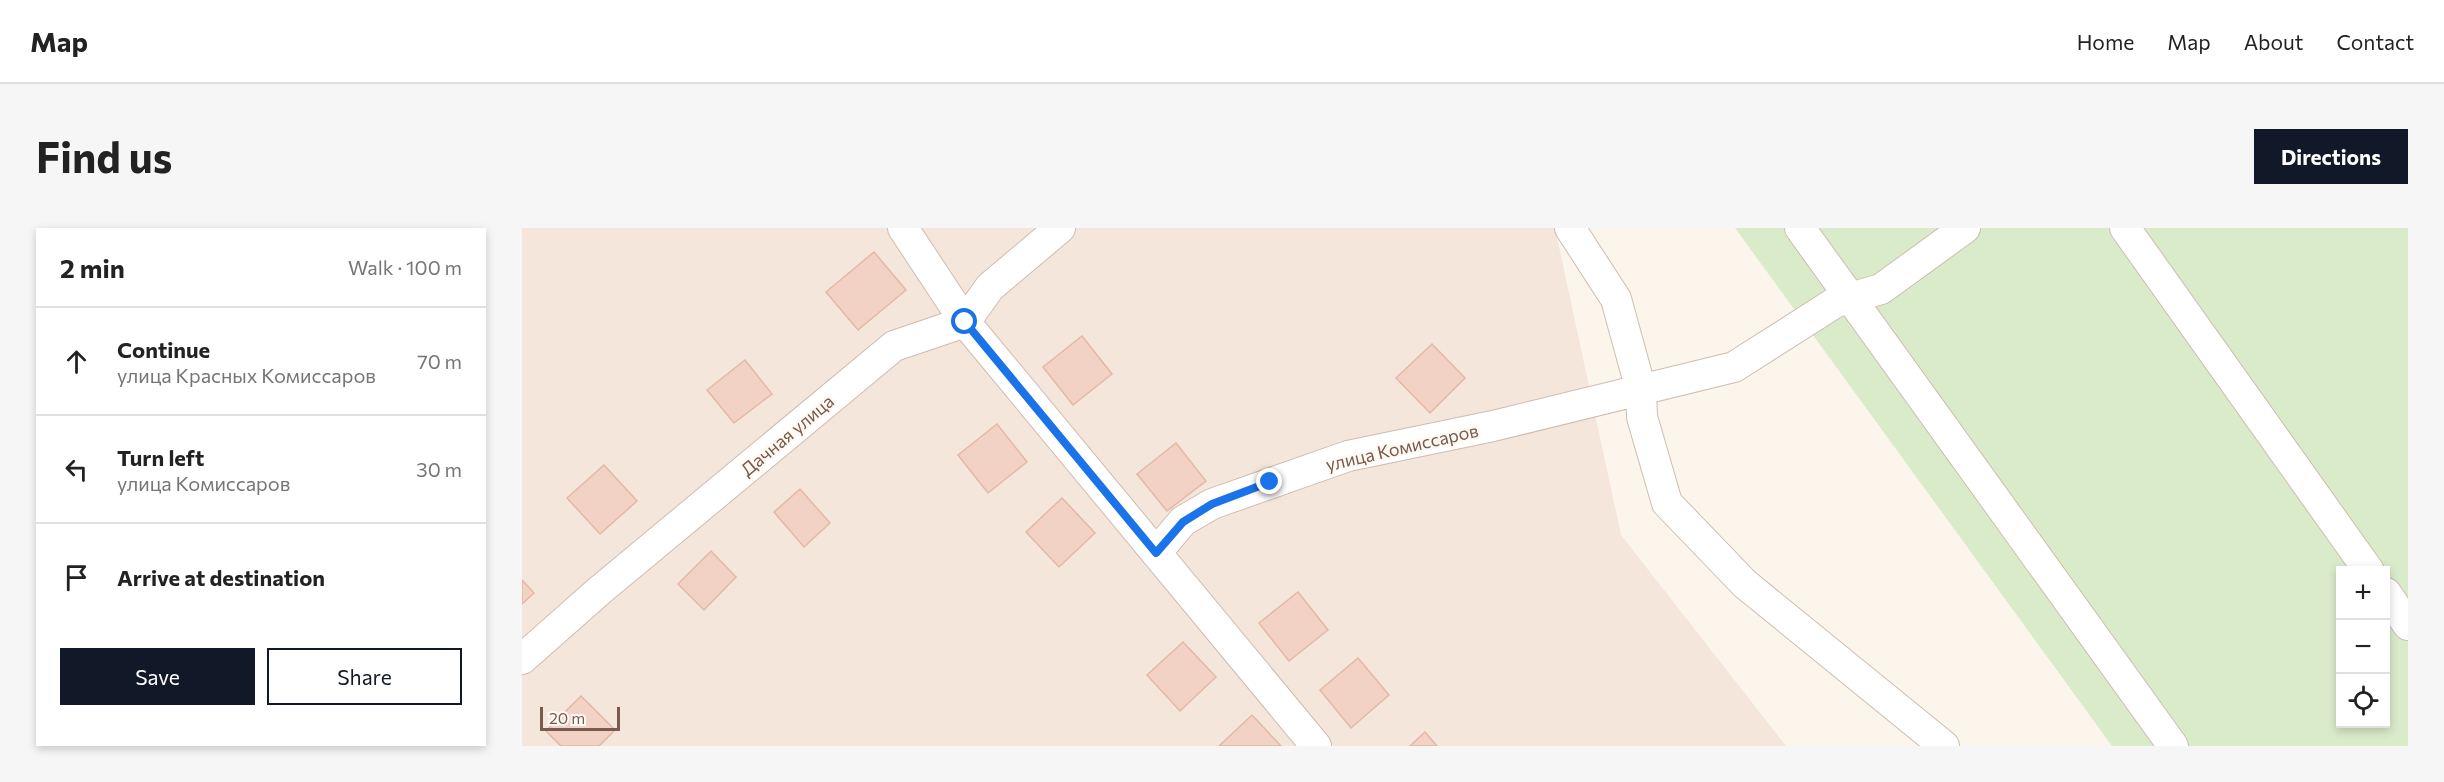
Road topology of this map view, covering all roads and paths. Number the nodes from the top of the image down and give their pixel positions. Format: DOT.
graph roads {
  1 [pos="903,228"];
  2 [pos="1060,228"];
  3 [pos="1570,228"];
  4 [pos="1800,228"];
  5 [pos="1965,228"];
  6 [pos="2125,228"];
  7 [pos="1844,299"];
  8 [pos="965,322"];
  9 [pos="1641,390"];
  10 [pos="1156,553"];
  11 [pos="2366,566"];
  12 [pos="2390,600"];
  13 [pos="2408,625"];
  14 [pos="522,659"];
  15 [pos="1316,746"];
  16 [pos="1944,746"];
  17 [pos="2173,746"];
  1 -- 8 [label="street"];
  2 -- 8 [label="street"];
  3 -- 9 [label="street"];
  4 -- 7 [label="street"];
  5 -- 7 [label="street, улица Комиссаров"];
  6 -- 11 [label="street"];
  7 -- 9 [label="street, улица Комиссаров"];
  7 -- 17 [label="street"];
  8 -- 10 [label="street"];
  8 -- 14 [label="street, Дачная улица"];
  9 -- 10 [label="street, улица Комиссаров"];
  9 -- 16 [label="street"];
  10 -- 15 [label="street"];
  12 -- 13 [label="street"];
}
